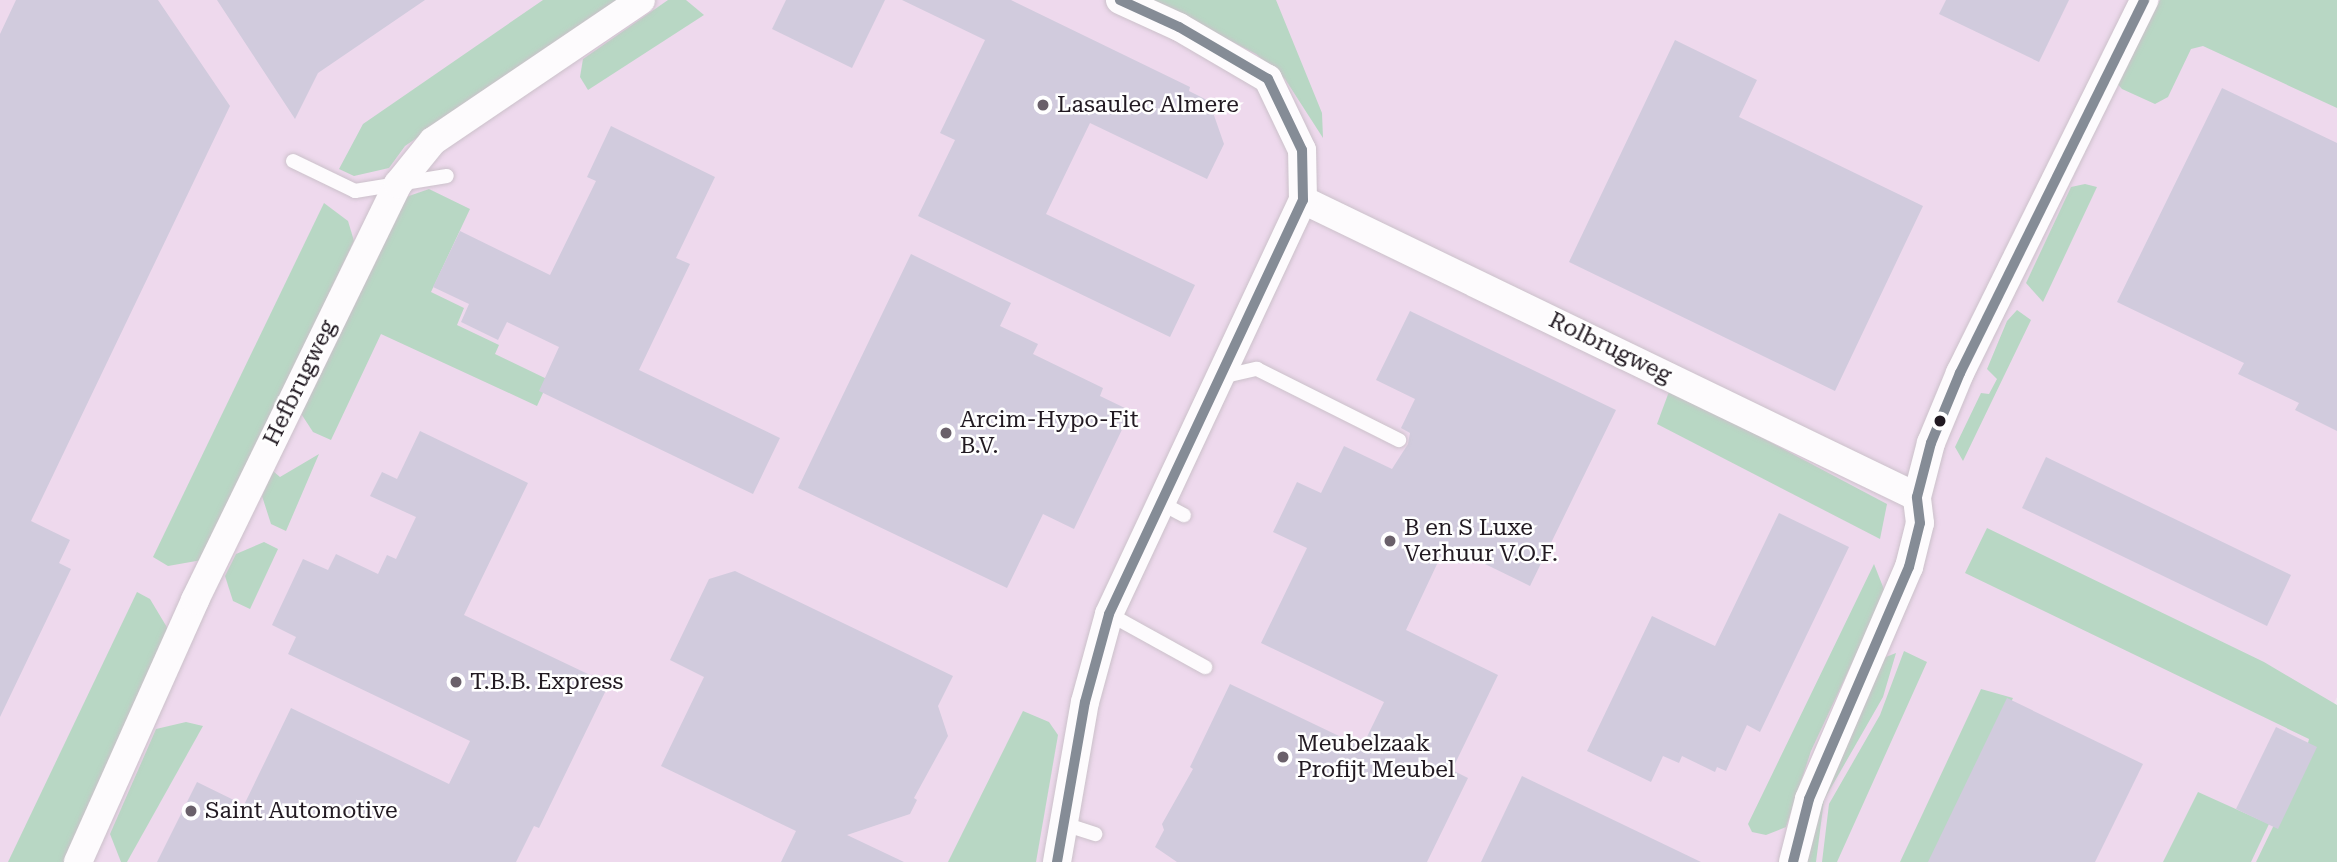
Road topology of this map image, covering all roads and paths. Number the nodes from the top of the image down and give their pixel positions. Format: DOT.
graph roads {
  1 [pos="640,0"];
  2 [pos="1120,0"];
  3 [pos="2144,0"];
  4 [pos="293,161"];
  5 [pos="446,176"];
  6 [pos="398,184"];
  7 [pos="1303,200"];
  8 [pos="1221,377"];
  9 [pos="1399,440"];
  10 [pos="1917,496"];
  11 [pos="1109,614"];
  12 [pos="1205,667"];
  13 [pos="1063,824"];
  14 [pos="1095,834"];
  15 [pos="78,862"];
  16 [pos="1057,862"];
  17 [pos="1793,862"];
  1 -- 6 [label="street, Hefbrugweg"];
  2 -- 7 [label="street"];
  3 -- 10 [label="street"];
  4 -- 6 [label="lane"];
  5 -- 6 [label="lane"];
  6 -- 15 [label="street, Hefbrugweg"];
  7 -- 8 [label="street"];
  7 -- 10 [label="street, Rolbrugweg"];
  8 -- 9 [label="lane"];
  8 -- 11 [label="street"];
  10 -- 17 [label="street"];
  11 -- 12 [label="lane"];
  11 -- 13 [label="street"];
  13 -- 14 [label="lane"];
  13 -- 16 [label="street"];
}
